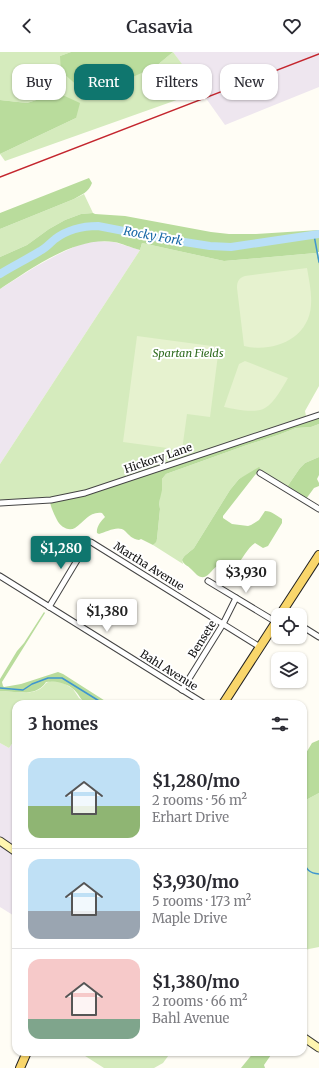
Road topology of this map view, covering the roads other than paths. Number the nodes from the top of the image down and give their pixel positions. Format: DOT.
graph roads {
  1 [pos="319,415"];
  2 [pos="260,473"];
  3 [pos="0,503"];
  4 [pos="319,509"];
  5 [pos="319,555"];
  6 [pos="0,576"];
  7 [pos="208,581"];
  8 [pos="236,598"];
  9 [pos="49,607"];
  10 [pos="286,608"];
  11 [pos="271,613"];
  12 [pos="223,624"];
  13 [pos="307,629"];
  14 [pos="271,630"];
  15 [pos="319,637"];
  16 [pos="260,647"];
  17 [pos="182,690"];
  18 [pos="198,700"];
  19 [pos="226,700"];
  20 [pos="0,841"];
  21 [pos="12,849"];
  22 [pos="307,1040"];
  23 [pos="318,1046"];
  24 [pos="25,1056"];
  25 [pos="20,1068"];
  1 -- 3 [label="street, Hickory Lane"];
  2 -- 4 [label="street"];
  5 -- 10 [label="main road"];
  6 -- 9 [label="street, Bahl Avenue"];
  7 -- 8 [label="street"];
  8 -- 11 [label="street"];
  8 -- 12 [label="street, Bensete"];
  9 -- 12 [label="street, Martha Avenue"];
  9 -- 17 [label="street, Bahl Avenue"];
  12 -- 16 [label="street, Martha Avenue"];
  12 -- 17 [label="street, Bensete"];
  13 -- 15 [label="street"];
  14 -- 16 [label="main road"];
  16 -- 19 [label="main road"];
  17 -- 18 [label="street, Bahl Avenue"];
  20 -- 21 [label="main road"];
  22 -- 23 [label="main road"];
  24 -- 25 [label="main road"];
}
